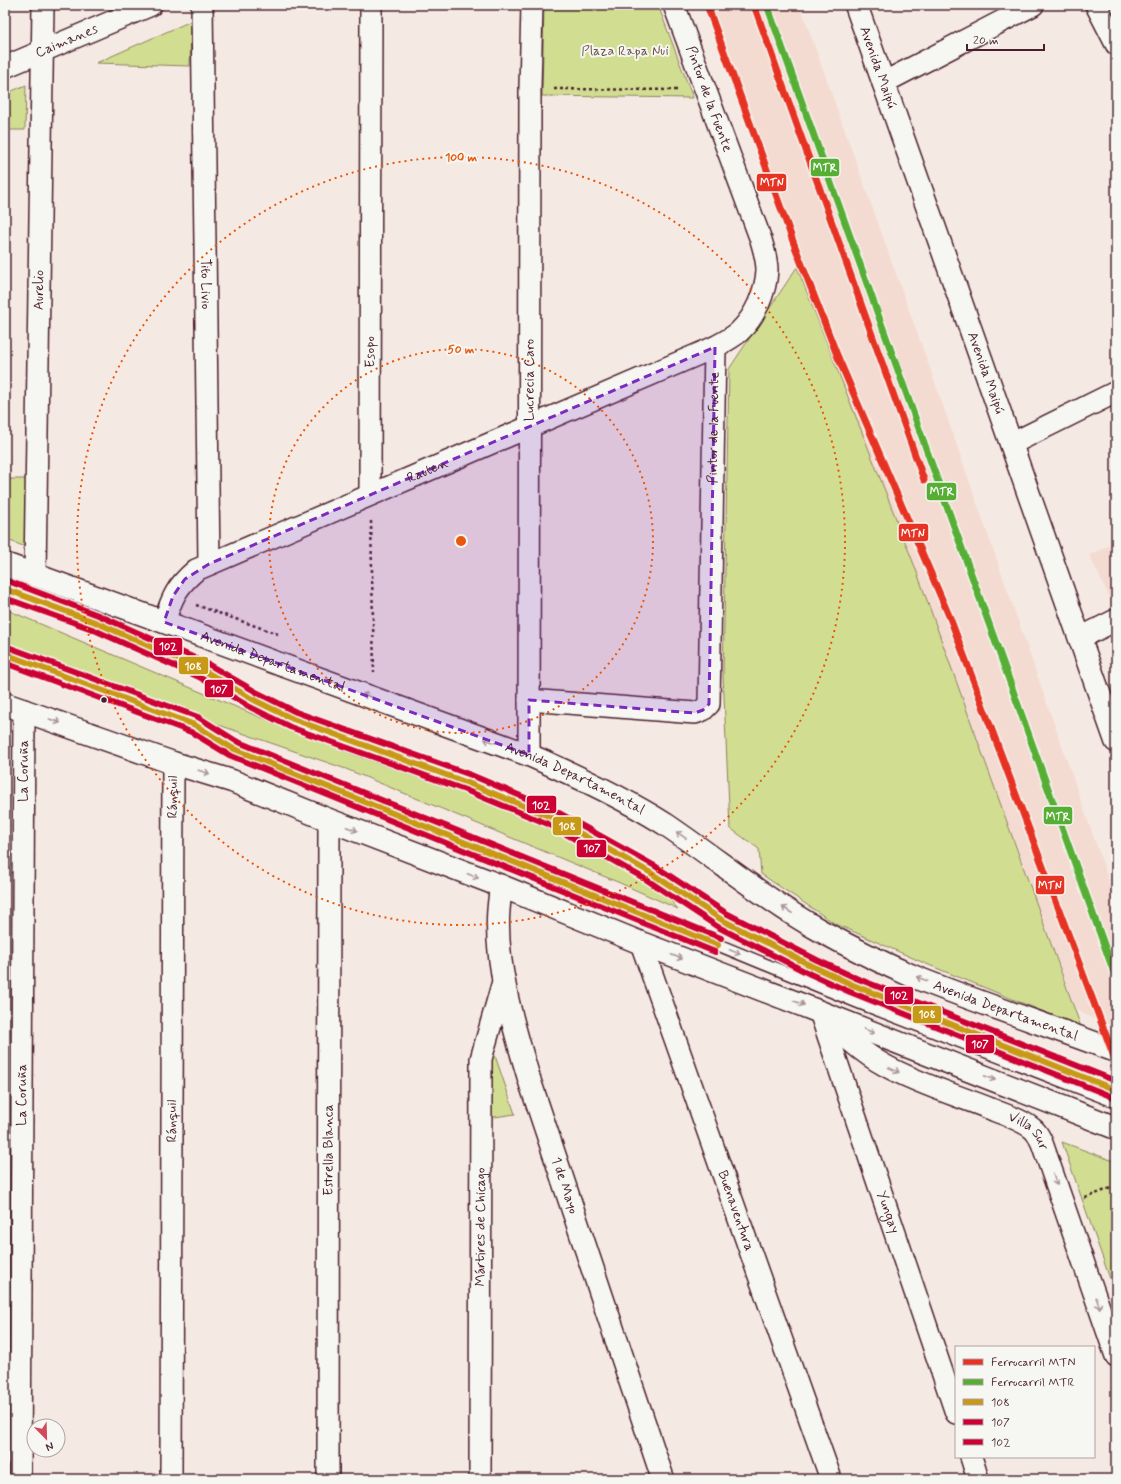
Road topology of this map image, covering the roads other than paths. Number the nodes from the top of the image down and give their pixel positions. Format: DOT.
graph roads {
  1 [pos="43,5"];
  2 [pos="151,5"];
  3 [pos="202,5"];
  4 [pos="371,5"];
  5 [pos="532,5"];
  6 [pos="674,5"];
  7 [pos="856,5"];
  8 [pos="1033,5"];
  9 [pos="1096,5"];
  10 [pos="1116,44"];
  11 [pos="43,51"];
  12 [pos="5,67"];
  13 [pos="883,83"];
  14 [pos="716,347"];
  15 [pos="1116,392"];
  16 [pos="530,426"];
  17 [pos="1011,444"];
  18 [pos="370,494"];
  19 [pos="5,564"];
  20 [pos="209,564"];
  21 [pos="34,575"];
  22 [pos="5,588"];
  23 [pos="1116,620"];
  24 [pos="164,622"];
  25 [pos="1080,638"];
  26 [pos="5,654"];
  27 [pos="529,700"];
  28 [pos="15,707"];
  29 [pos="1116,741"];
  30 [pos="529,755"];
  31 [pos="173,762"];
  32 [pos="329,820"];
  33 [pos="501,886"];
  34 [pos="641,943"];
  35 [pos="504,978"];
  36 [pos="820,1012"];
  37 [pos="1116,1051"];
  38 [pos="1116,1090"];
  39 [pos="1116,1102"];
  40 [pos="1116,1128"];
  41 [pos="1116,1356"];
  42 [pos="955,1410"];
  43 [pos="971,1458"];
  44 [pos="20,1479"];
  45 [pos="171,1479"];
  46 [pos="328,1479"];
  47 [pos="480,1479"];
  48 [pos="663,1479"];
  49 [pos="831,1479"];
  50 [pos="978,1479"];
  1 -- 11 [label="street, Aurelio"];
  2 -- 11 [label="street, Caimanes"];
  3 -- 20 [label="street, Tito Livio"];
  4 -- 18 [label="street, Esopo"];
  5 -- 16 [label="street, Lucrecia Caro"];
  6 -- 14 [label="street, Pintor de la Fuente"];
  7 -- 13 [label="main road, Avenida Maipú"];
  8 -- 13 [label="street"];
  9 -- 10 [label="street"];
  11 -- 12 [label="street, Caimanes"];
  11 -- 21 [label="street, Aurelio"];
  13 -- 17 [label="main road, Avenida Maipú"];
  14 -- 16 [label="street, Rauten"];
  14 -- 27 [label="street, Pintor de la Fuente"];
  15 -- 17 [label="street"];
  16 -- 18 [label="street, Rauten"];
  16 -- 27 [label="street, Lucrecia Caro"];
  17 -- 25 [label="main road, Avenida Maipú"];
  18 -- 20 [label="street, Rauten"];
  19 -- 21 [label="main road, Avenida Departamental"];
  20 -- 24 [label="street, Rauten"];
  21 -- 24 [label="main road, Avenida Departamental"];
  22 -- 38 [label="lane"];
  23 -- 25 [label="street"];
  30 -- 24 [label="main road, Avenida Departamental, one-way"];
  25 -- 29 [label="main road, Avenida Maipú"];
  26 -- 39 [label="lane, one-way"];
  27 -- 30 [label="street, Lucrecia Caro"];
  28 -- 31 [label="main road, one-way"];
  28 -- 44 [label="street, La Coruña"];
  37 -- 30 [label="main road, Avenida Departamental, one-way"];
  31 -- 32 [label="main road, one-way"];
  31 -- 45 [label="street, Ránquil"];
  32 -- 33 [label="main road, one-way"];
  32 -- 46 [label="street, Estrella Blanca"];
  33 -- 34 [label="main road"];
  33 -- 35 [label="main road, 1 de Mayo"];
  34 -- 36 [label="main road, one-way"];
  34 -- 49 [label="street, Buenaventura"];
  35 -- 47 [label="street, Mártires de Chicago"];
  35 -- 48 [label="main road, 1 de Mayo"];
  36 -- 40 [label="main road, one-way"];
  36 -- 41 [label="street, Villa Sur, one-way"];
  36 -- 42 [label="street, Yungay"];
  43 -- 50 [label="street"];
}
